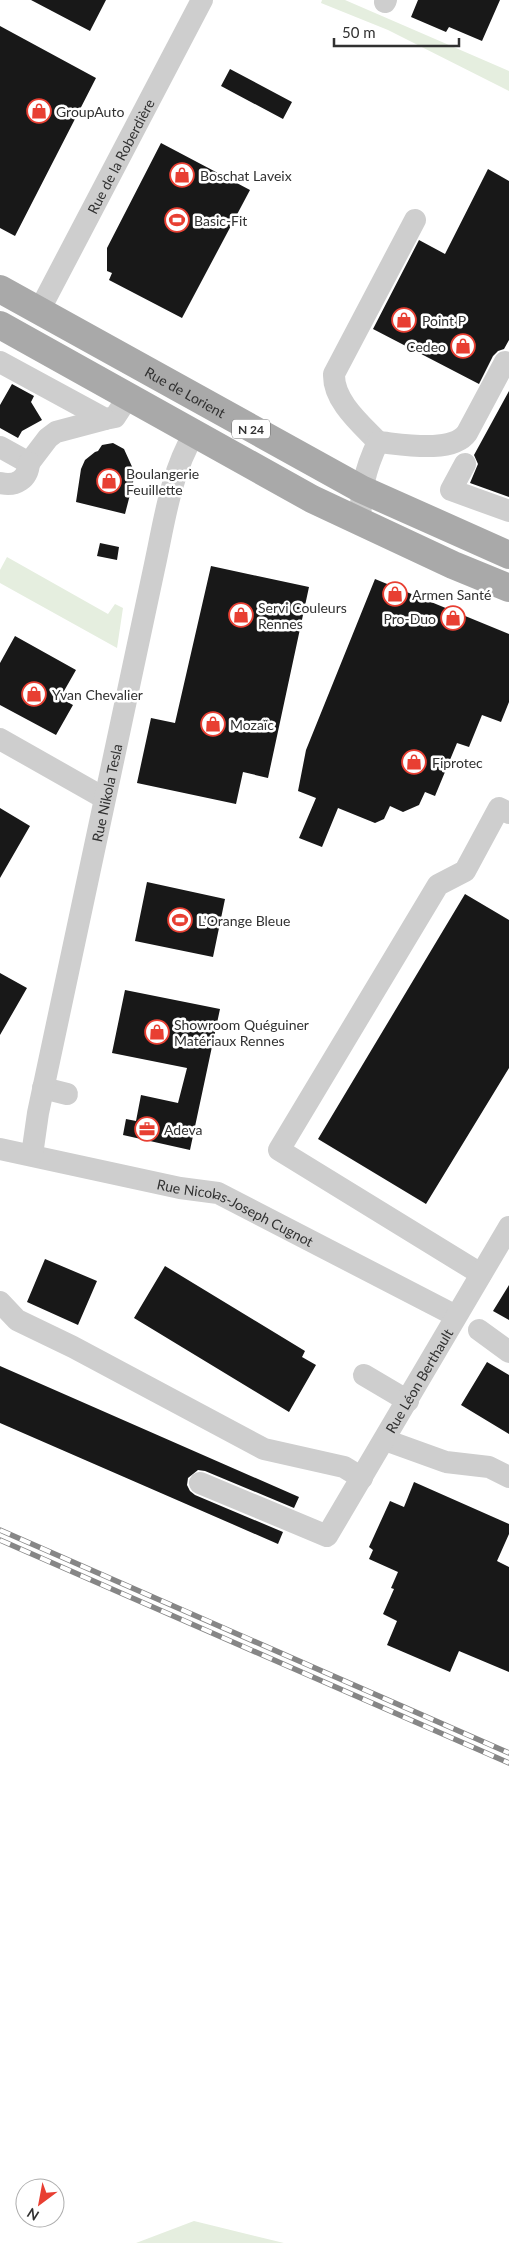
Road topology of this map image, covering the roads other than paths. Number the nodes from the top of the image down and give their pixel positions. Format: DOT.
graph roads {
  1 [pos="202,0"];
  2 [pos="415,220"];
  3 [pos="0,289"];
  4 [pos="39,311"];
  5 [pos="0,325"];
  6 [pos="0,362"];
  7 [pos="505,362"];
  8 [pos="128,397"];
  9 [pos="105,419"];
  10 [pos="194,434"];
  11 [pos="378,442"];
  12 [pos="0,447"];
  13 [pos="29,463"];
  14 [pos="465,464"];
  15 [pos="0,483"];
  16 [pos="361,489"];
  17 [pos="509,511"];
  18 [pos="360,523"];
  19 [pos="509,555"];
  20 [pos="509,588"];
  21 [pos="0,739"];
  22 [pos="104,798"];
  23 [pos="509,814"];
  24 [pos="43,1088"];
  25 [pos="67,1094"];
  26 [pos="0,1149"];
  27 [pos="32,1156"];
  28 [pos="509,1227"];
  29 [pos="481,1274"];
  30 [pos="0,1302"];
  31 [pos="456,1316"];
  32 [pos="479,1330"];
  33 [pos="509,1352"];
  34 [pos="364,1375"];
  35 [pos="408,1401"];
  36 [pos="384,1440"];
  37 [pos="509,1476"];
  38 [pos="362,1478"];
  39 [pos="200,1483"];
  1 -- 4 [label="street, Rue de la Roberdière"];
  2 -- 11 [label="street"];
  3 -- 4 [label="main road, Rue de Lorient / N 24"];
  4 -- 16 [label="main road, Rue de Lorient / N 24"];
  5 -- 8 [label="main road, N 24"];
  6 -- 9 [label="street"];
  7 -- 11 [label="street"];
  8 -- 9 [label="street"];
  8 -- 10 [label="main road, N 24"];
  9 -- 13 [label="street"];
  10 -- 18 [label="main road, N 24"];
  10 -- 22 [label="street, Rue Nikola Tesla"];
  11 -- 16 [label="street"];
  12 -- 13 [label="street"];
  13 -- 15 [label="street"];
  14 -- 17 [label="street"];
  16 -- 18 [label="street"];
  16 -- 19 [label="main road, Rue de Lorient / N 24"];
  18 -- 20 [label="main road, N 24"];
  21 -- 22 [label="street"];
  22 -- 24 [label="street, Rue Nikola Tesla"];
  23 -- 29 [label="street"];
  24 -- 25 [label="street"];
  24 -- 27 [label="street, Rue Nikola Tesla"];
  26 -- 27 [label="street, Rue Nicolas-Joseph Cugnot"];
  27 -- 31 [label="street, Rue Nicolas-Joseph Cugnot"];
  28 -- 29 [label="street, Rue Léon Berthault"];
  29 -- 31 [label="street, Rue Léon Berthault"];
  30 -- 38 [label="street"];
  31 -- 35 [label="street, Rue Léon Berthault"];
  32 -- 33 [label="street"];
  34 -- 35 [label="street"];
  35 -- 36 [label="street, Rue Léon Berthault"];
  36 -- 37 [label="street"];
  36 -- 38 [label="street, Rue Léon Berthault"];
  38 -- 39 [label="street, Rue Léon Berthault"];
}
